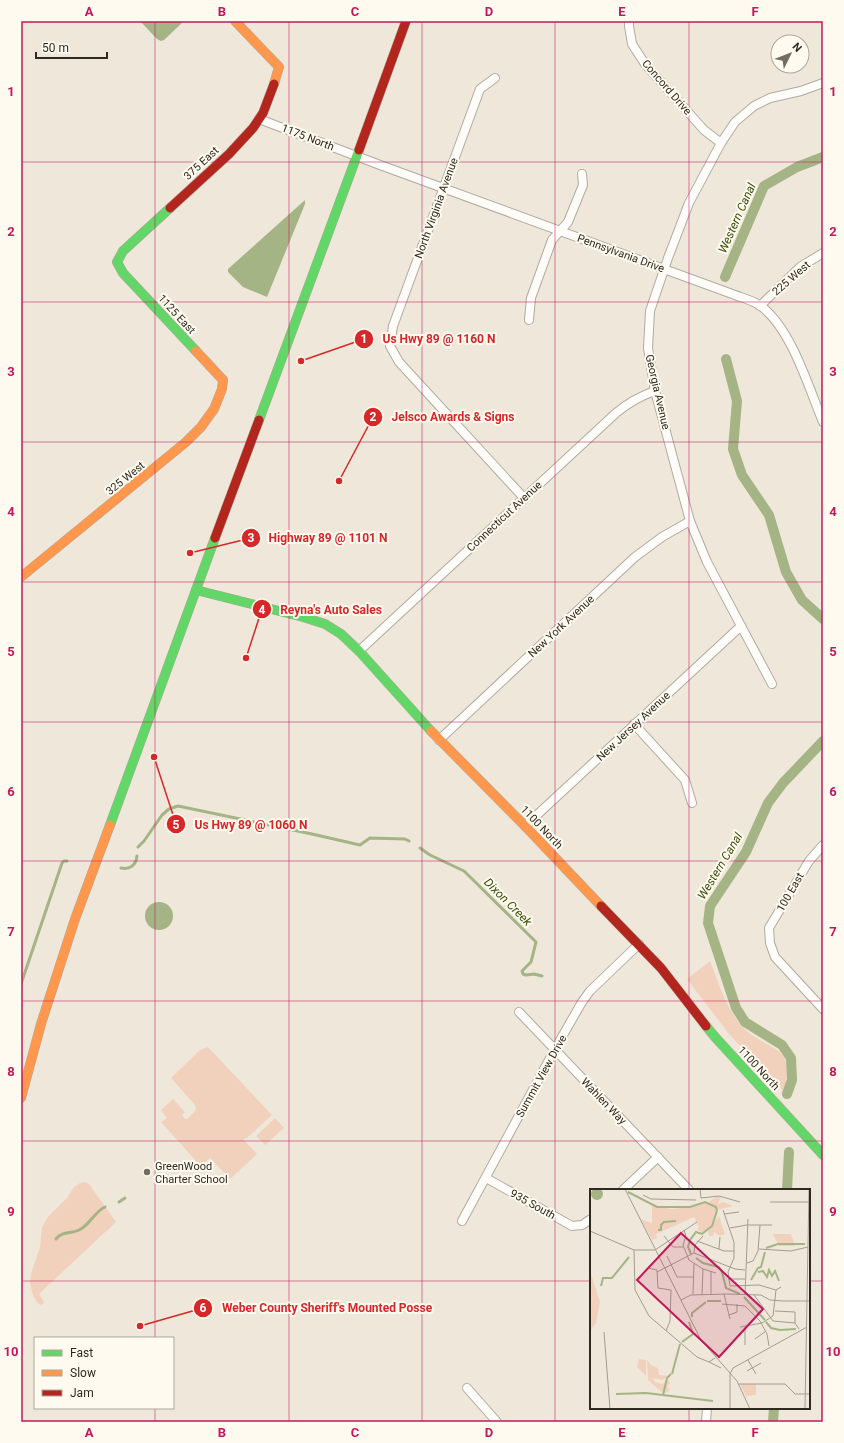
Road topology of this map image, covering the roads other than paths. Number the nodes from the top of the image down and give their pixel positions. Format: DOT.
graph roads {
  1 [pos="235,21"];
  2 [pos="406,21"];
  3 [pos="629,21"];
  4 [pos="495,78"];
  5 [pos="823,83"];
  6 [pos="259,119"];
  7 [pos="721,143"];
  8 [pos="356,156"];
  9 [pos="582,174"];
  10 [pos="443,188"];
  11 [pos="561,231"];
  12 [pos="823,253"];
  13 [pos="117,262"];
  14 [pos="664,268"];
  15 [pos="760,306"];
  16 [pos="530,320"];
  17 [pos="223,380"];
  18 [pos="656,391"];
  19 [pos="823,422"];
  20 [pos="524,498"];
  21 [pos="690,521"];
  22 [pos="21,577"];
  23 [pos="196,590"];
  24 [pos="741,626"];
  25 [pos="359,651"];
  26 [pos="772,684"];
  27 [pos="634,724"];
  28 [pos="439,740"];
  29 [pos="692,803"];
  30 [pos="525,826"];
  31 [pos="822,847"];
  32 [pos="639,944"];
  33 [pos="823,1009"];
  34 [pos="519,1012"];
  35 [pos="555,1049"];
  36 [pos="21,1098"];
  37 [pos="822,1151"];
  38 [pos="658,1157"];
  39 [pos="486,1178"];
  40 [pos="624,1189"];
  41 [pos="687,1189"];
  42 [pos="590,1221"];
  43 [pos="462,1222"];
  44 [pos="467,1388"];
  45 [pos="707,1409"];
  46 [pos="496,1422"];
  47 [pos="706,1422"];
  1 -- 6 [label="street, 375 East"];
  2 -- 8 [label="street"];
  3 -- 7 [label="street, Concord Drive"];
  4 -- 10 [label="street, North Virginia Avenue"];
  5 -- 7 [label="street, Georgia Avenue"];
  6 -- 8 [label="street, 1175 North"];
  6 -- 13 [label="street, 375 East"];
  7 -- 14 [label="street, Georgia Avenue"];
  8 -- 10 [label="street, Pennsylvania Drive"];
  8 -- 23 [label="street"];
  9 -- 11 [label="street"];
  10 -- 11 [label="street, Pennsylvania Drive"];
  10 -- 20 [label="street, North Virginia Avenue"];
  11 -- 14 [label="street, Pennsylvania Drive"];
  11 -- 16 [label="street"];
  12 -- 15 [label="street, 225 West"];
  13 -- 17 [label="street, 1125 East"];
  14 -- 15 [label="street, Pennsylvania Drive"];
  14 -- 18 [label="street, Georgia Avenue"];
  15 -- 19 [label="street, Pennsylvania Drive"];
  17 -- 22 [label="street, 325 West"];
  18 -- 20 [label="street, Connecticut Avenue"];
  18 -- 21 [label="street, Georgia Avenue"];
  20 -- 25 [label="street, Connecticut Avenue"];
  21 -- 24 [label="street, Georgia Avenue"];
  21 -- 28 [label="street, New York Avenue"];
  23 -- 25 [label="street, 1100 North"];
  23 -- 36 [label="street"];
  24 -- 26 [label="street, Georgia Avenue"];
  24 -- 27 [label="street, New Jersey Avenue"];
  25 -- 28 [label="street, 1100 North"];
  27 -- 29 [label="street"];
  27 -- 30 [label="street, New Jersey Avenue"];
  28 -- 30 [label="street, 1100 North"];
  30 -- 32 [label="street, 1100 North"];
  31 -- 33 [label="street, 100 East"];
  32 -- 35 [label="street, Summit View Drive"];
  32 -- 37 [label="street, 1100 North"];
  34 -- 35 [label="street, Wahlen Way"];
  35 -- 38 [label="street, Wahlen Way"];
  35 -- 39 [label="street, Summit View Drive"];
  38 -- 40 [label="street"];
  38 -- 41 [label="street, Wahlen Way"];
  39 -- 42 [label="street, 935 South"];
  39 -- 43 [label="street, Summit View Drive"];
  44 -- 46 [label="street"];
  45 -- 47 [label="street"];
}
